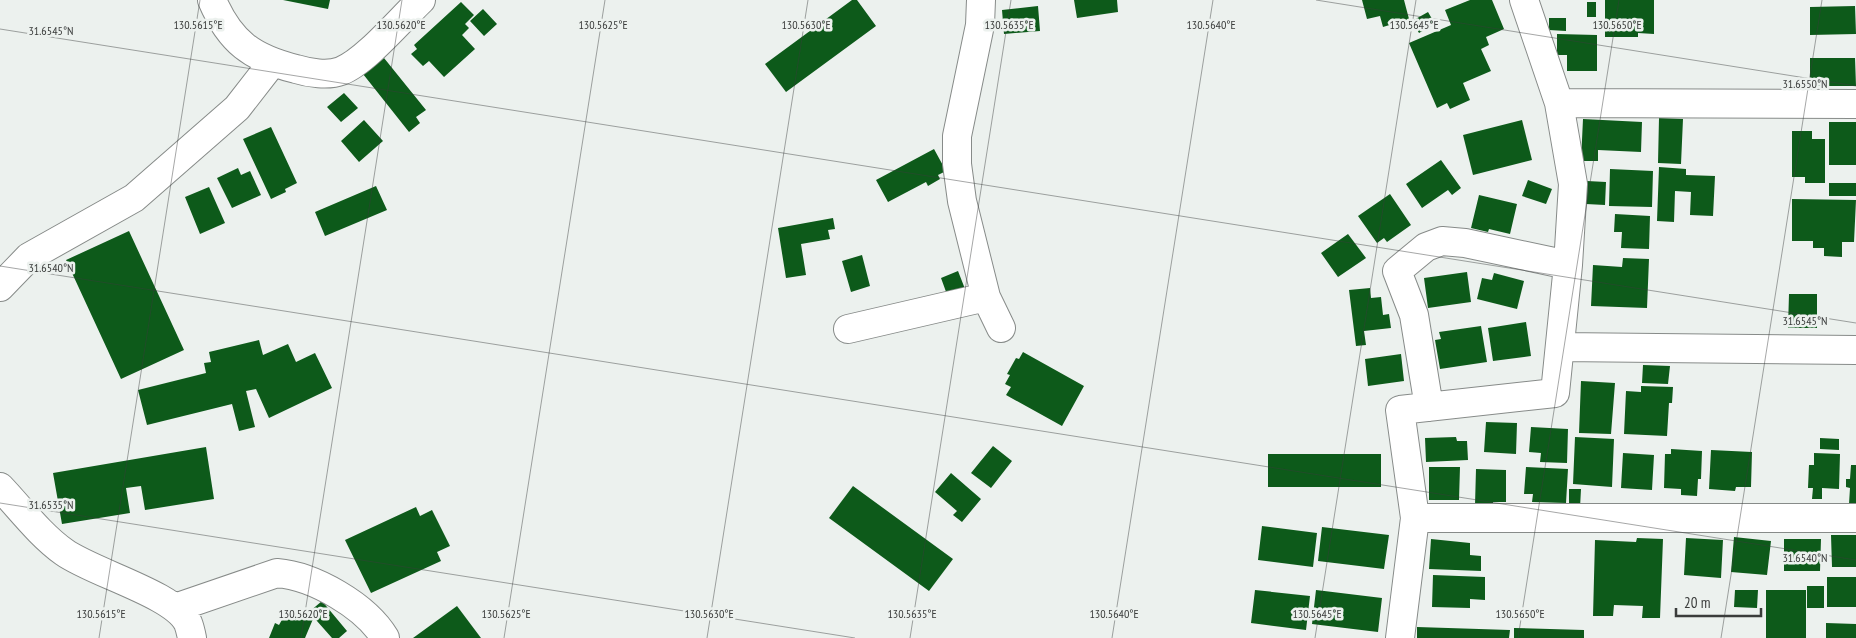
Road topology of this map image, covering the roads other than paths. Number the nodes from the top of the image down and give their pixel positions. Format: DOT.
graph roads {
  1 [pos="212,0"];
  2 [pos="421,0"];
  3 [pos="981,0"];
  4 [pos="1524,0"];
  5 [pos="272,63"];
  6 [pos="1559,102"];
  7 [pos="1856,104"];
  8 [pos="1568,265"];
  9 [pos="0,287"];
  10 [pos="986,297"];
  11 [pos="1001,328"];
  12 [pos="848,329"];
  13 [pos="1560,347"];
  14 [pos="1856,350"];
  15 [pos="1429,407"];
  16 [pos="0,487"];
  17 [pos="1415,518"];
  18 [pos="1856,518"];
  19 [pos="175,608"];
  20 [pos="192,638"];
  21 [pos="385,638"];
  22 [pos="1400,638"];
  1 -- 5 [label="street"];
  2 -- 5 [label="street"];
  3 -- 10 [label="street"];
  4 -- 6 [label="street"];
  5 -- 9 [label="street"];
  6 -- 7 [label="street"];
  6 -- 8 [label="street"];
  8 -- 13 [label="street"];
  8 -- 15 [label="street"];
  10 -- 11 [label="street"];
  10 -- 12 [label="street"];
  13 -- 14 [label="street"];
  13 -- 15 [label="street"];
  15 -- 17 [label="street"];
  16 -- 19 [label="street"];
  17 -- 18 [label="street"];
  17 -- 22 [label="street"];
  19 -- 20 [label="street"];
  19 -- 21 [label="street"];
}
